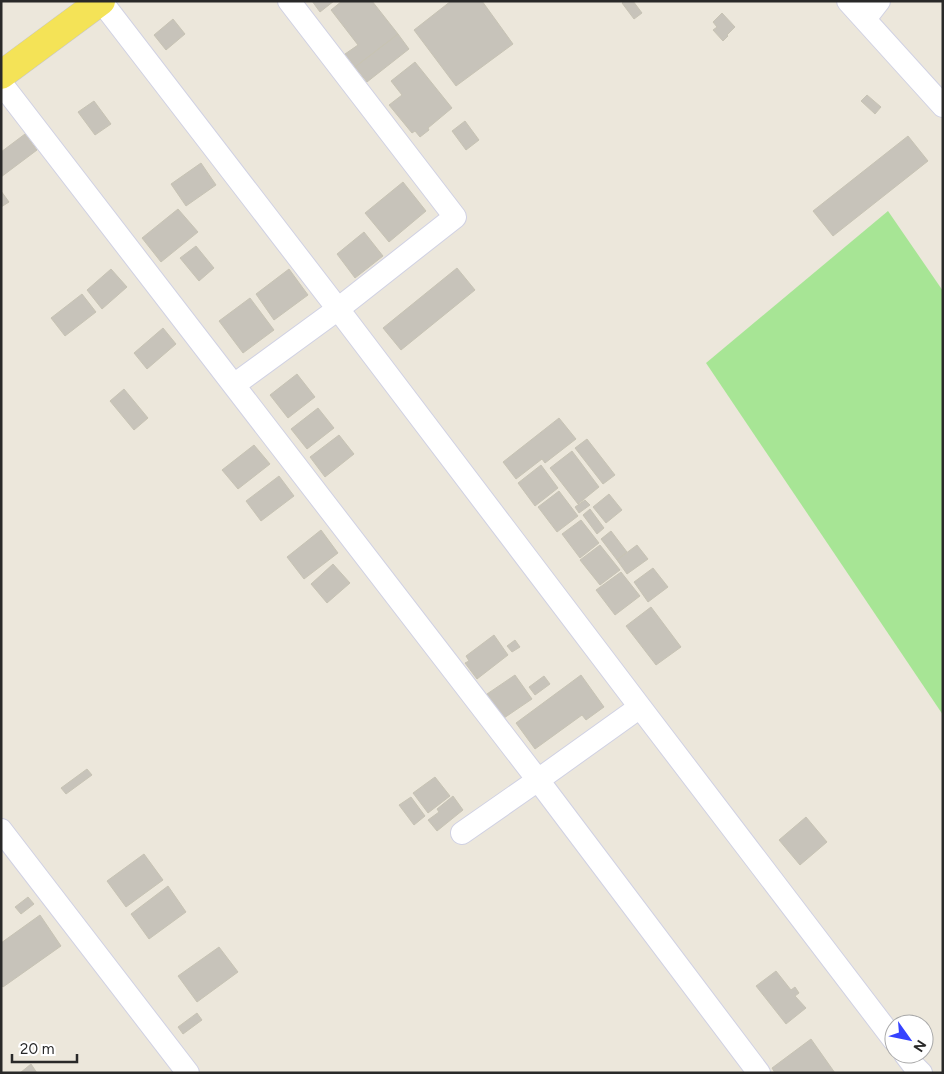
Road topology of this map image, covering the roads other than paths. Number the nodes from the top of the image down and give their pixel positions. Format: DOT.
graph roads {
  1 [pos="101,1"];
  2 [pos="289,1"];
  3 [pos="848,1"];
  4 [pos="879,1"];
  5 [pos="865,19"];
  6 [pos="1,75"];
  7 [pos="1,83"];
  8 [pos="943,106"];
  9 [pos="338,309"];
  10 [pos="234,385"];
  11 [pos="640,707"];
  12 [pos="538,780"];
  13 [pos="1,830"];
  14 [pos="462,833"];
  15 [pos="884,1027"];
  16 [pos="188,1073"];
  17 [pos="759,1073"];
  1 -- 6 [label="main road"];
  1 -- 9 [label="street"];
  2 -- 9 [label="street"];
  3 -- 5 [label="street"];
  4 -- 5 [label="street"];
  5 -- 8 [label="street"];
  7 -- 10 [label="street"];
  9 -- 10 [label="street"];
  9 -- 11 [label="street"];
  10 -- 12 [label="street"];
  11 -- 12 [label="street"];
  11 -- 15 [label="street"];
  12 -- 14 [label="street"];
  12 -- 17 [label="street"];
  13 -- 16 [label="street"];
}
